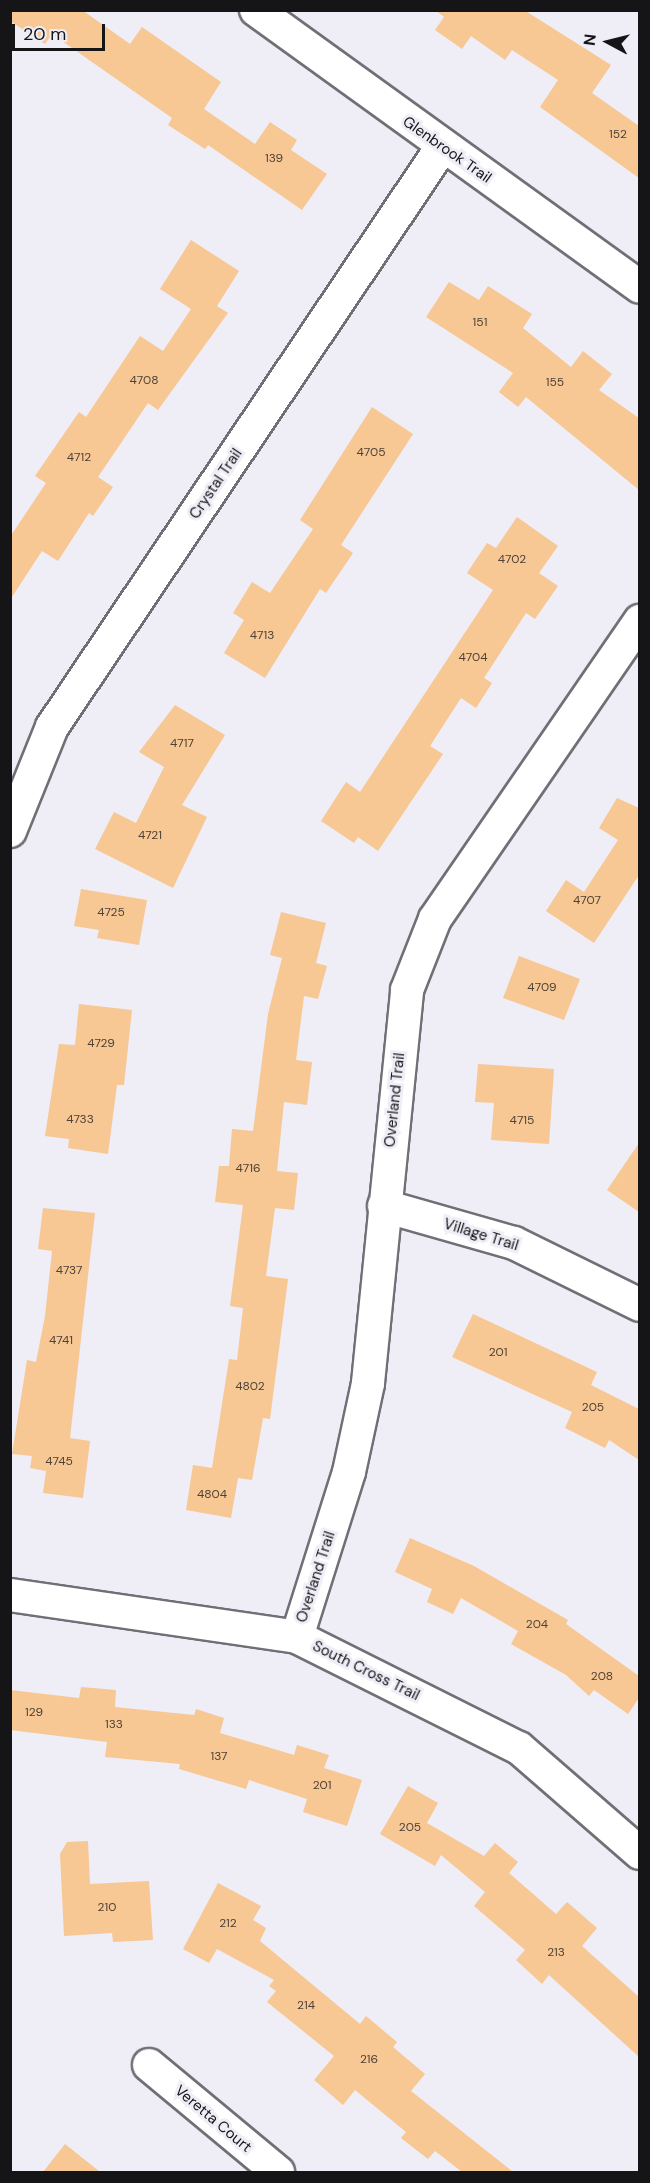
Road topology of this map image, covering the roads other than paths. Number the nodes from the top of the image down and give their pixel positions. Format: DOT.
graph roads {
  1 [pos="256,10"];
  2 [pos="442,147"];
  3 [pos="639,288"];
  4 [pos="639,621"];
  5 [pos="10,831"];
  6 [pos="384,1206"];
  7 [pos="639,1305"];
  8 [pos="10,1595"];
  9 [pos="297,1637"];
  10 [pos="639,1853"];
  11 [pos="149,2065"];
  12 [pos="278,2172"];
  1 -- 2 [label="street, Glenbrook Trail"];
  2 -- 3 [label="street, Glenbrook Trail"];
  2 -- 5 [label="street, Crystal Trail"];
  4 -- 6 [label="street, Overland Trail"];
  6 -- 7 [label="street, Village Trail"];
  6 -- 9 [label="street, Overland Trail"];
  8 -- 9 [label="street, South Cross Trail"];
  9 -- 10 [label="street, South Cross Trail"];
  11 -- 12 [label="street, Veretta Court"];
}
